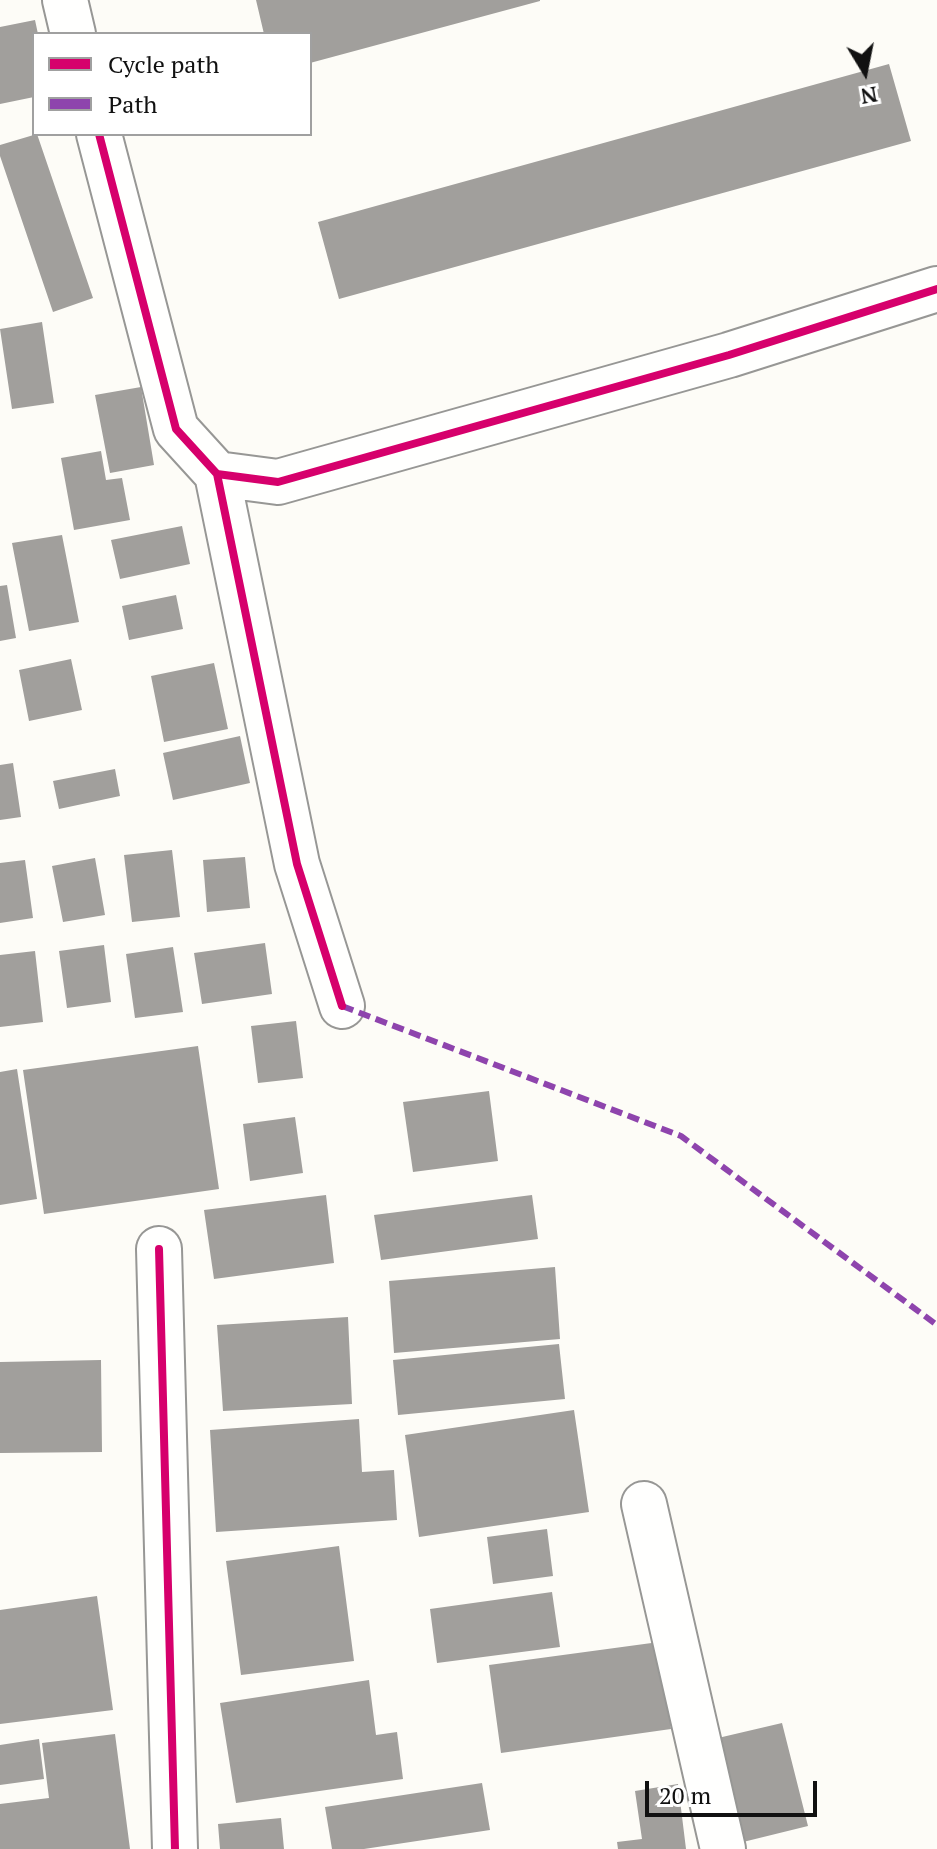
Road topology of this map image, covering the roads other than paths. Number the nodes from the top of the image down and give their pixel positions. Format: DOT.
graph roads {
  1 [pos="65,0"];
  2 [pos="73,32"];
  3 [pos="100,136"];
  4 [pos="937,289"];
  5 [pos="217,474"];
  6 [pos="342,1006"];
  7 [pos="159,1249"];
  8 [pos="644,1504"];
  9 [pos="175,1849"];
  10 [pos="723,1849"];
  1 -- 2 [label="street"];
  3 -- 5 [label="street"];
  4 -- 5 [label="street"];
  5 -- 6 [label="street"];
  7 -- 9 [label="street"];
  8 -- 10 [label="street"];
}
